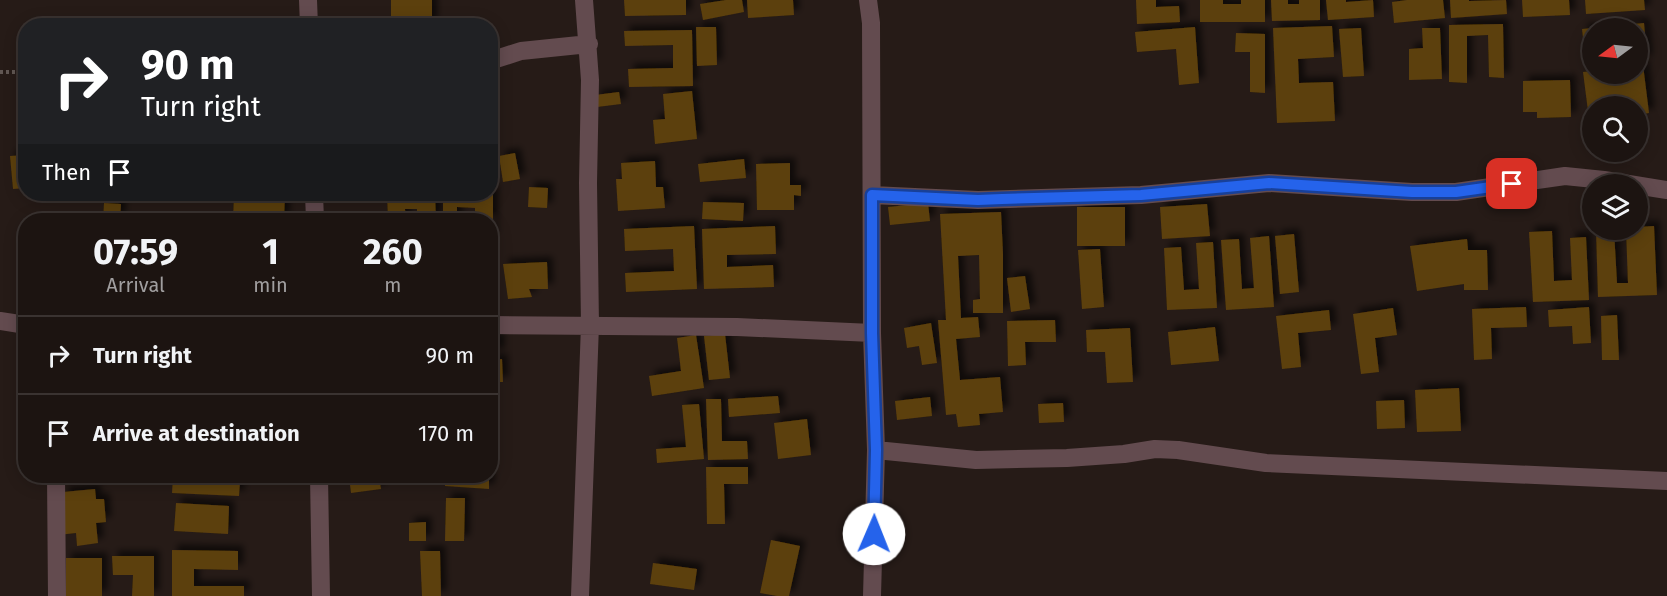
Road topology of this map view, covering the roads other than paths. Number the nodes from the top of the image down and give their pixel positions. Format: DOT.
graph roads {
  1 [pos="308,0"];
  2 [pos="584,0"];
  3 [pos="868,0"];
  4 [pos="309,18"];
  5 [pos="588,44"];
  6 [pos="498,58"];
  7 [pos="1667,190"];
  8 [pos="872,195"];
  9 [pos="0,321"];
  10 [pos="18,324"];
  11 [pos="498,325"];
  12 [pos="590,325"];
  13 [pos="872,333"];
  14 [pos="876,450"];
  15 [pos="1667,481"];
  16 [pos="56,483"];
  17 [pos="320,483"];
  18 [pos="57,596"];
  19 [pos="321,596"];
  20 [pos="580,596"];
  21 [pos="872,596"];
  1 -- 4 [label="street"];
  2 -- 5 [label="street"];
  3 -- 8 [label="street"];
  5 -- 6 [label="street"];
  5 -- 12 [label="street"];
  7 -- 8 [label="street"];
  8 -- 13 [label="street"];
  9 -- 10 [label="street"];
  11 -- 12 [label="street"];
  12 -- 13 [label="street"];
  12 -- 20 [label="street"];
  13 -- 14 [label="street"];
  14 -- 15 [label="street"];
  14 -- 21 [label="street"];
  16 -- 18 [label="street"];
  17 -- 19 [label="street"];
}
